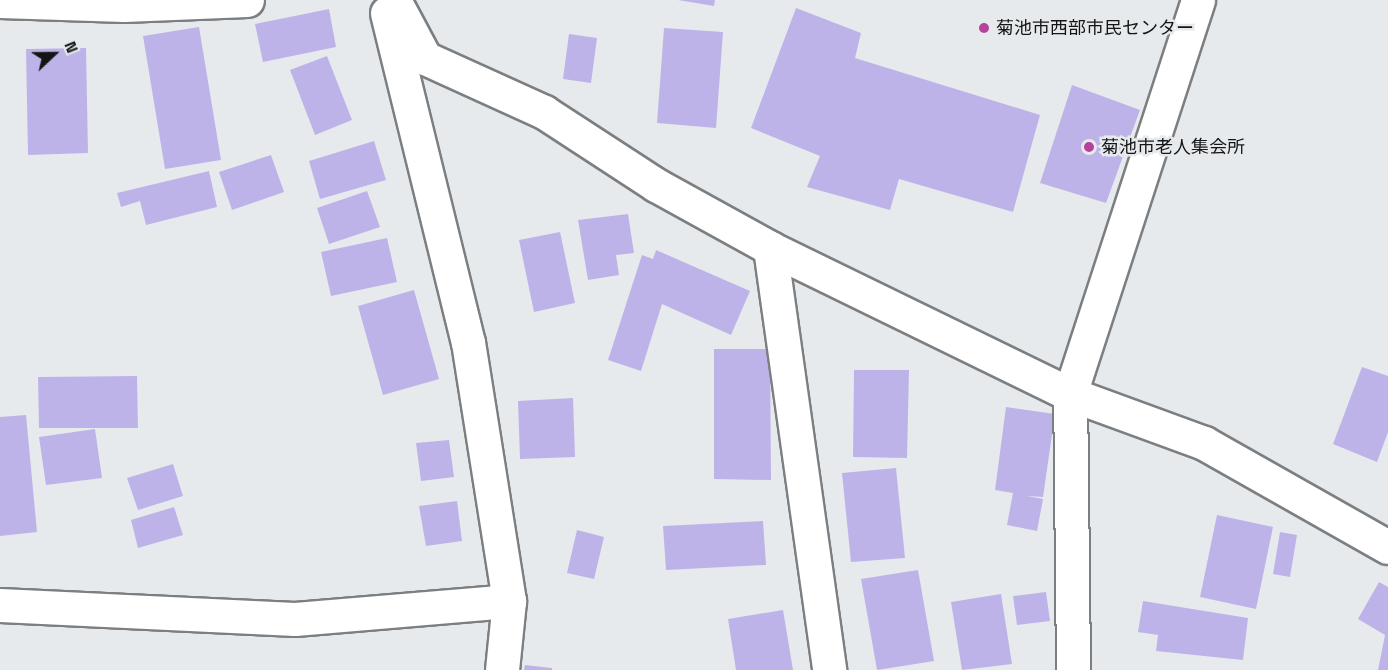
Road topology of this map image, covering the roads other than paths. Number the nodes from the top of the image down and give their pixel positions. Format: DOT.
graph roads {
  1 [pos="247,0"];
  2 [pos="384,0"];
  3 [pos="394,0"];
  4 [pos="1198,0"];
  5 [pos="0,1"];
  6 [pos="770,248"];
  7 [pos="1070,394"];
  8 [pos="1388,547"];
  9 [pos="509,601"];
  10 [pos="0,605"];
  11 [pos="502,670"];
  12 [pos="829,670"];
  13 [pos="1073,670"];
  1 -- 5 [label="street"];
  2 -- 9 [label="street"];
  3 -- 6 [label="street"];
  4 -- 7 [label="street"];
  6 -- 7 [label="street"];
  6 -- 12 [label="street"];
  7 -- 8 [label="street"];
  7 -- 13 [label="street"];
  9 -- 10 [label="street"];
  9 -- 11 [label="street"];
}
